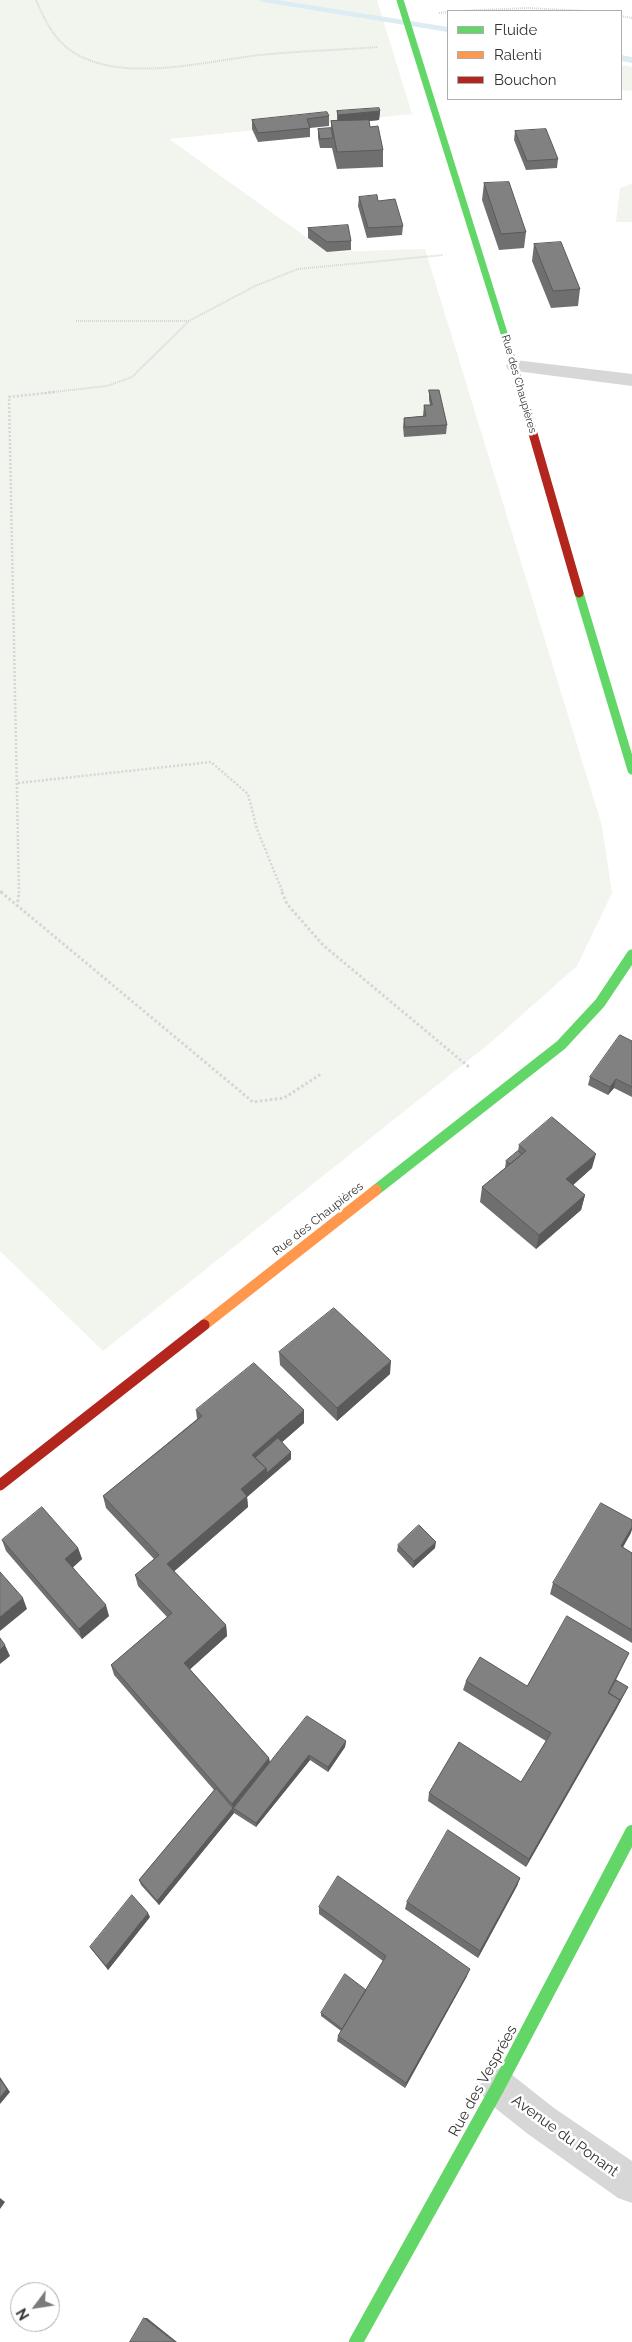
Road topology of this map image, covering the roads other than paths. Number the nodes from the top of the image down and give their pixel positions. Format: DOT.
graph roads {
  1 [pos="400,0"];
  2 [pos="515,366"];
  3 [pos="632,380"];
  4 [pos="632,770"];
  5 [pos="632,955"];
  6 [pos="0,1486"];
  7 [pos="632,1832"];
  8 [pos="498,2087"];
  9 [pos="632,2184"];
  10 [pos="356,2342"];
  1 -- 2 [label="street, Rue des Chaupières"];
  2 -- 3 [label="street"];
  2 -- 4 [label="street, Rue des Chaupières"];
  5 -- 6 [label="street, Rue des Chaupières"];
  7 -- 8 [label="street, Rue des Vesprées"];
  8 -- 9 [label="street, Avenue du Ponant"];
  8 -- 10 [label="street, Rue des Vesprées"];
}
